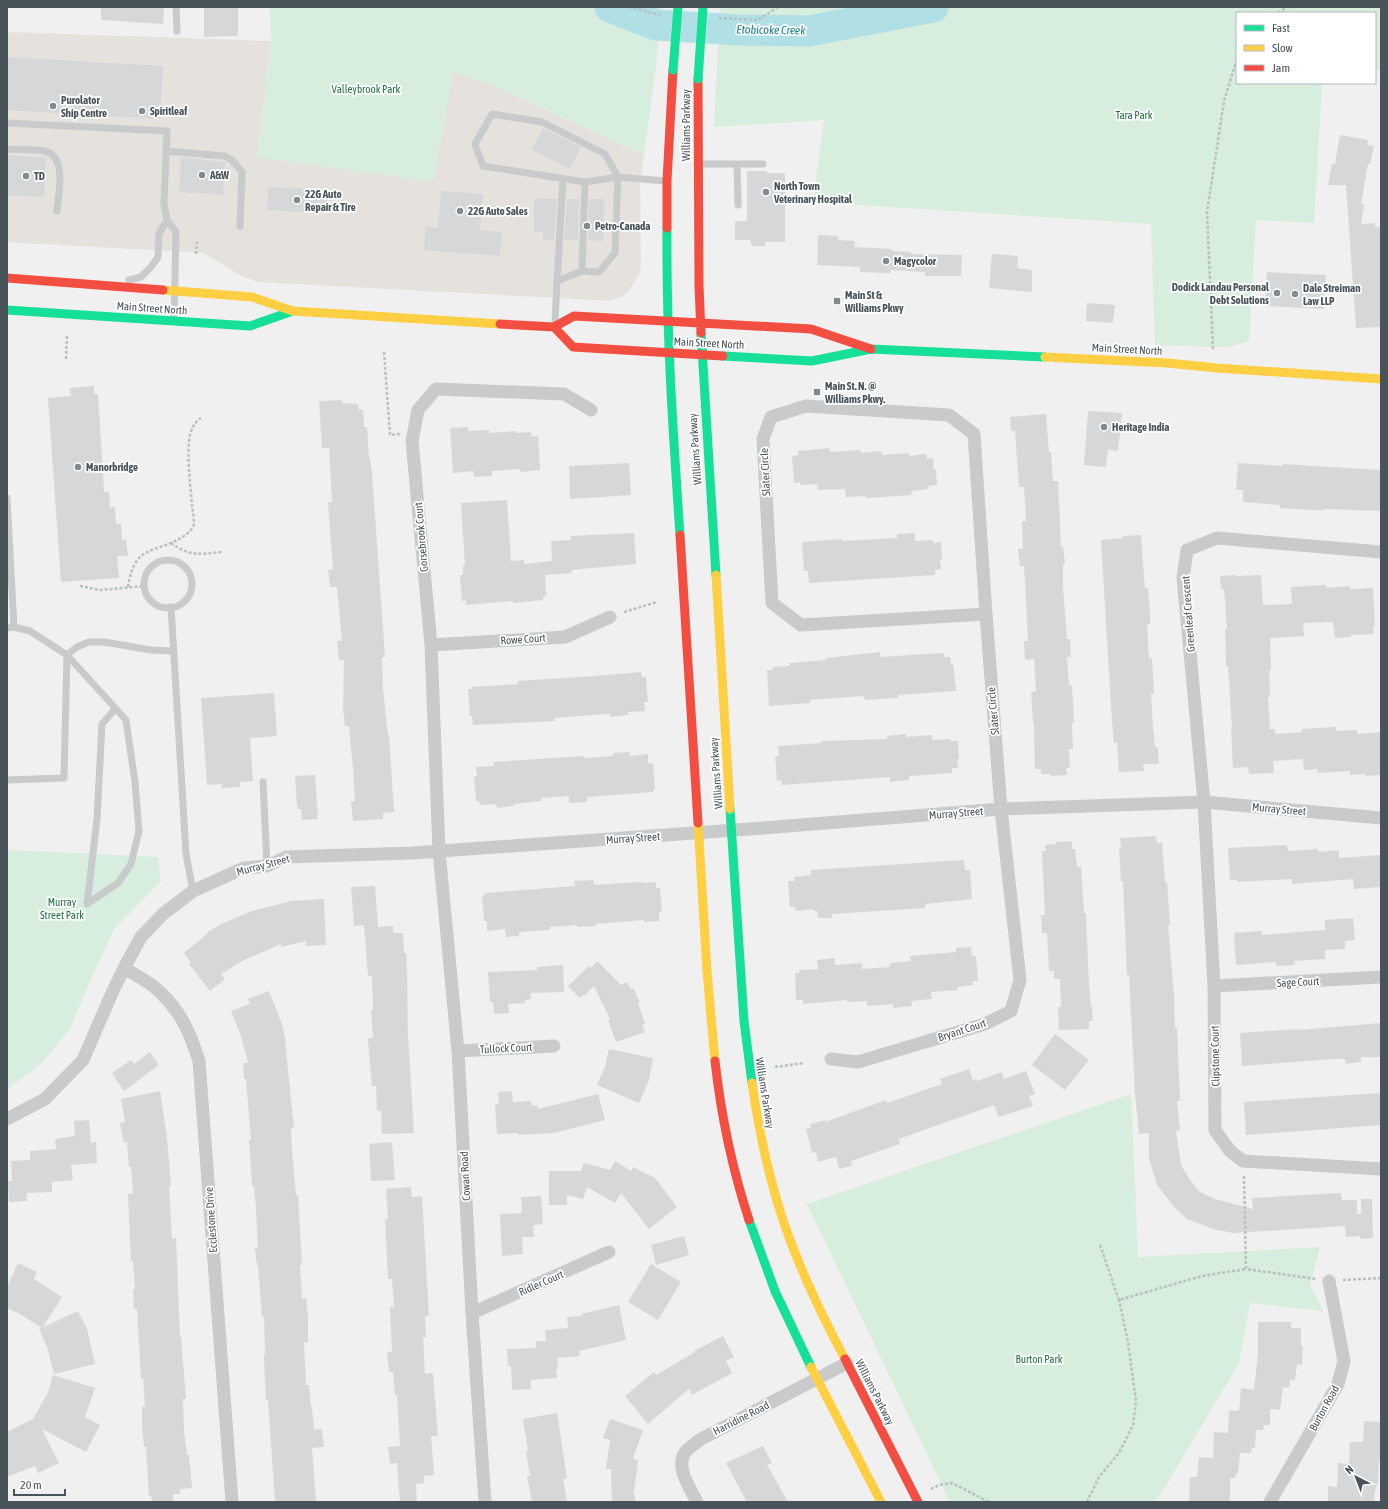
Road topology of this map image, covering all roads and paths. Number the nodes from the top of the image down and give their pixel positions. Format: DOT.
graph roads {
  1 [pos="176,7"];
  2 [pos="678,7"];
  3 [pos="702,7"];
  4 [pos="177,30"];
  5 [pos="1236,62"];
  6 [pos="7,122"];
  7 [pos="7,150"];
  8 [pos="166,151"];
  9 [pos="698,164"];
  10 [pos="737,164"];
  11 [pos="763,164"];
  12 [pos="618,178"];
  13 [pos="564,179"];
  14 [pos="667,181"];
  15 [pos="585,182"];
  16 [pos="738,205"];
  17 [pos="57,211"];
  18 [pos="167,220"];
  19 [pos="240,226"];
  20 [pos="197,242"];
  21 [pos="196,254"];
  22 [pos="582,271"];
  23 [pos="7,278"];
  24 [pos="558,281"];
  25 [pos="107,286"];
  26 [pos="175,290"];
  27 [pos="7,310"];
  28 [pos="293,311"];
  29 [pos="174,321"];
  30 [pos="668,321"];
  31 [pos="700,322"];
  32 [pos="554,327"];
  33 [pos="67,334"];
  34 [pos="871,349"];
  35 [pos="1214,350"];
  36 [pos="384,352"];
  37 [pos="669,352"];
  38 [pos="702,354"];
  39 [pos="66,359"];
  40 [pos="1381,380"];
  41 [pos="591,410"];
  42 [pos="201,418"];
  43 [pos="414,433"];
  44 [pos="7,498"];
  45 [pos="170,542"];
  46 [pos="222,552"];
  47 [pos="1381,552"];
  48 [pos="80,586"];
  49 [pos="145,586"];
  50 [pos="128,587"];
  51 [pos="657,602"];
  52 [pos="171,607"];
  53 [pos="986,614"];
  54 [pos="610,617"];
  55 [pos="10,627"];
  56 [pos="431,645"];
  57 [pos="174,651"];
  58 [pos="67,654"];
  59 [pos="115,709"];
  60 [pos="7,780"];
  61 [pos="263,782"];
  62 [pos="1204,802"];
  63 [pos="1001,809"];
  64 [pos="1381,818"];
  65 [pos="732,831"];
  66 [pos="699,833"];
  67 [pos="439,851"];
  68 [pos="268,866"];
  69 [pos="193,892"];
  70 [pos="124,968"];
  71 [pos="1381,977"];
  72 [pos="1214,986"];
  73 [pos="554,1046"];
  74 [pos="458,1051"];
  75 [pos="831,1059"];
  76 [pos="804,1063"];
  77 [pos="775,1067"];
  78 [pos="7,1119"];
  79 [pos="1243,1161"];
  80 [pos="1381,1169"];
  81 [pos="1100,1245"];
  82 [pos="609,1252"];
  83 [pos="1246,1269"];
  84 [pos="1381,1278"];
  85 [pos="1329,1281"];
  86 [pos="1119,1300"];
  87 [pos="472,1313"];
  88 [pos="847,1363"];
  89 [pos="817,1379"];
  90 [pos="928,1491"];
  91 [pos="232,1502"];
  92 [pos="486,1502"];
  93 [pos="696,1502"];
  94 [pos="882,1502"];
  95 [pos="918,1502"];
  96 [pos="989,1502"];
  97 [pos="1086,1502"];
  98 [pos="1270,1502"];
  1 -- 4 [label="lane"];
  2 -- 14 [label="main road, Williams Parkway, bridge"];
  3 -- 9 [label="main road, Williams Parkway, bridge"];
  5 -- 35 [label="path"];
  6 -- 8 [label="lane"];
  7 -- 17 [label="lane"];
  8 -- 18 [label="lane"];
  8 -- 19 [label="lane"];
  9 -- 10 [label="lane"];
  9 -- 31 [label="main road, Williams Parkway"];
  10 -- 11 [label="lane"];
  10 -- 16 [label="lane"];
  12 -- 13 [label="lane"];
  12 -- 14 [label="lane"];
  12 -- 15 [label="lane"];
  12 -- 22 [label="lane"];
  13 -- 15 [label="lane"];
  13 -- 24 [label="lane"];
  14 -- 30 [label="main road, Williams Parkway"];
  15 -- 22 [label="lane"];
  18 -- 25 [label="lane"];
  18 -- 26 [label="lane"];
  20 -- 21 [label="path"];
  22 -- 24 [label="lane"];
  23 -- 25 [label="main road, Main Street North"];
  24 -- 32 [label="lane"];
  25 -- 26 [label="main road, Main Street North"];
  26 -- 28 [label="main road, Main Street North"];
  26 -- 29 [label="lane"];
  27 -- 29 [label="main road, Main Street North"];
  28 -- 29 [label="main road, Main Street North"];
  28 -- 32 [label="main road, Main Street North"];
  30 -- 31 [label="main road, Main Street North"];
  30 -- 32 [label="main road, Main Street North"];
  30 -- 37 [label="main road, Williams Parkway"];
  31 -- 34 [label="main road, Main Street North"];
  31 -- 38 [label="main road, Williams Parkway"];
  32 -- 37 [label="main road, Main Street North"];
  33 -- 39 [label="path"];
  34 -- 38 [label="main road, Main Street North"];
  34 -- 40 [label="main road, Main Street North"];
  36 -- 43 [label="path"];
  37 -- 38 [label="main road, Main Street North"];
  37 -- 66 [label="main road, Williams Parkway"];
  38 -- 65 [label="main road, Williams Parkway"];
  41 -- 43 [label="street, Gorsebrook Court"];
  42 -- 45 [label="path"];
  43 -- 56 [label="street, Gorsebrook Court"];
  44 -- 55 [label="lane"];
  45 -- 46 [label="path"];
  45 -- 50 [label="path"];
  47 -- 62 [label="street, Greenleaf Crescent"];
  48 -- 50 [label="path"];
  49 -- 50 [label="path"];
  49 -- 52 [label="lane"];
  49 -- 52 [label="lane"];
  51 -- 54 [label="path"];
  52 -- 57 [label="lane"];
  53 -- 53 [label="street, Slater Circle"];
  53 -- 63 [label="street, Slater Circle"];
  54 -- 56 [label="street, Rowe Court"];
  55 -- 58 [label="lane"];
  56 -- 67 [label="street, Gorsebrook Court"];
  57 -- 58 [label="lane"];
  57 -- 69 [label="lane"];
  58 -- 59 [label="lane"];
  58 -- 60 [label="lane"];
  59 -- 59 [label="lane"];
  61 -- 68 [label="lane"];
  62 -- 63 [label="street, Murray Street"];
  62 -- 64 [label="street, Murray Street"];
  62 -- 72 [label="street, Clipstone Court"];
  63 -- 65 [label="street, Murray Street"];
  63 -- 75 [label="street, Bryant Court"];
  65 -- 66 [label="street, Murray Street"];
  65 -- 88 [label="main road, Williams Parkway"];
  66 -- 67 [label="street, Murray Street"];
  66 -- 89 [label="main road, Williams Parkway"];
  67 -- 68 [label="street, Murray Street"];
  67 -- 74 [label="street, Cowan Road"];
  68 -- 69 [label="street, Murray Street"];
  69 -- 70 [label="street, Murray Street"];
  70 -- 78 [label="street, Murray Street"];
  70 -- 91 [label="street, Ecclestone Drive"];
  71 -- 72 [label="street, Sage Court"];
  72 -- 79 [label="street, Clipstone Court"];
  73 -- 74 [label="street, Tullock Court"];
  74 -- 87 [label="street, Cowan Road"];
  76 -- 77 [label="path"];
  79 -- 80 [label="street"];
  79 -- 83 [label="path"];
  81 -- 86 [label="path"];
  82 -- 87 [label="street, Ridler Court"];
  83 -- 85 [label="path"];
  83 -- 86 [label="path"];
  84 -- 85 [label="path"];
  85 -- 98 [label="street, Burton Road"];
  86 -- 97 [label="path"];
  87 -- 92 [label="street, Cowan Road"];
  88 -- 89 [label="street, Harridine Road"];
  88 -- 95 [label="main road, Williams Parkway"];
  89 -- 93 [label="street, Harridine Road"];
  89 -- 94 [label="main road, Williams Parkway"];
  90 -- 96 [label="path"];
}
